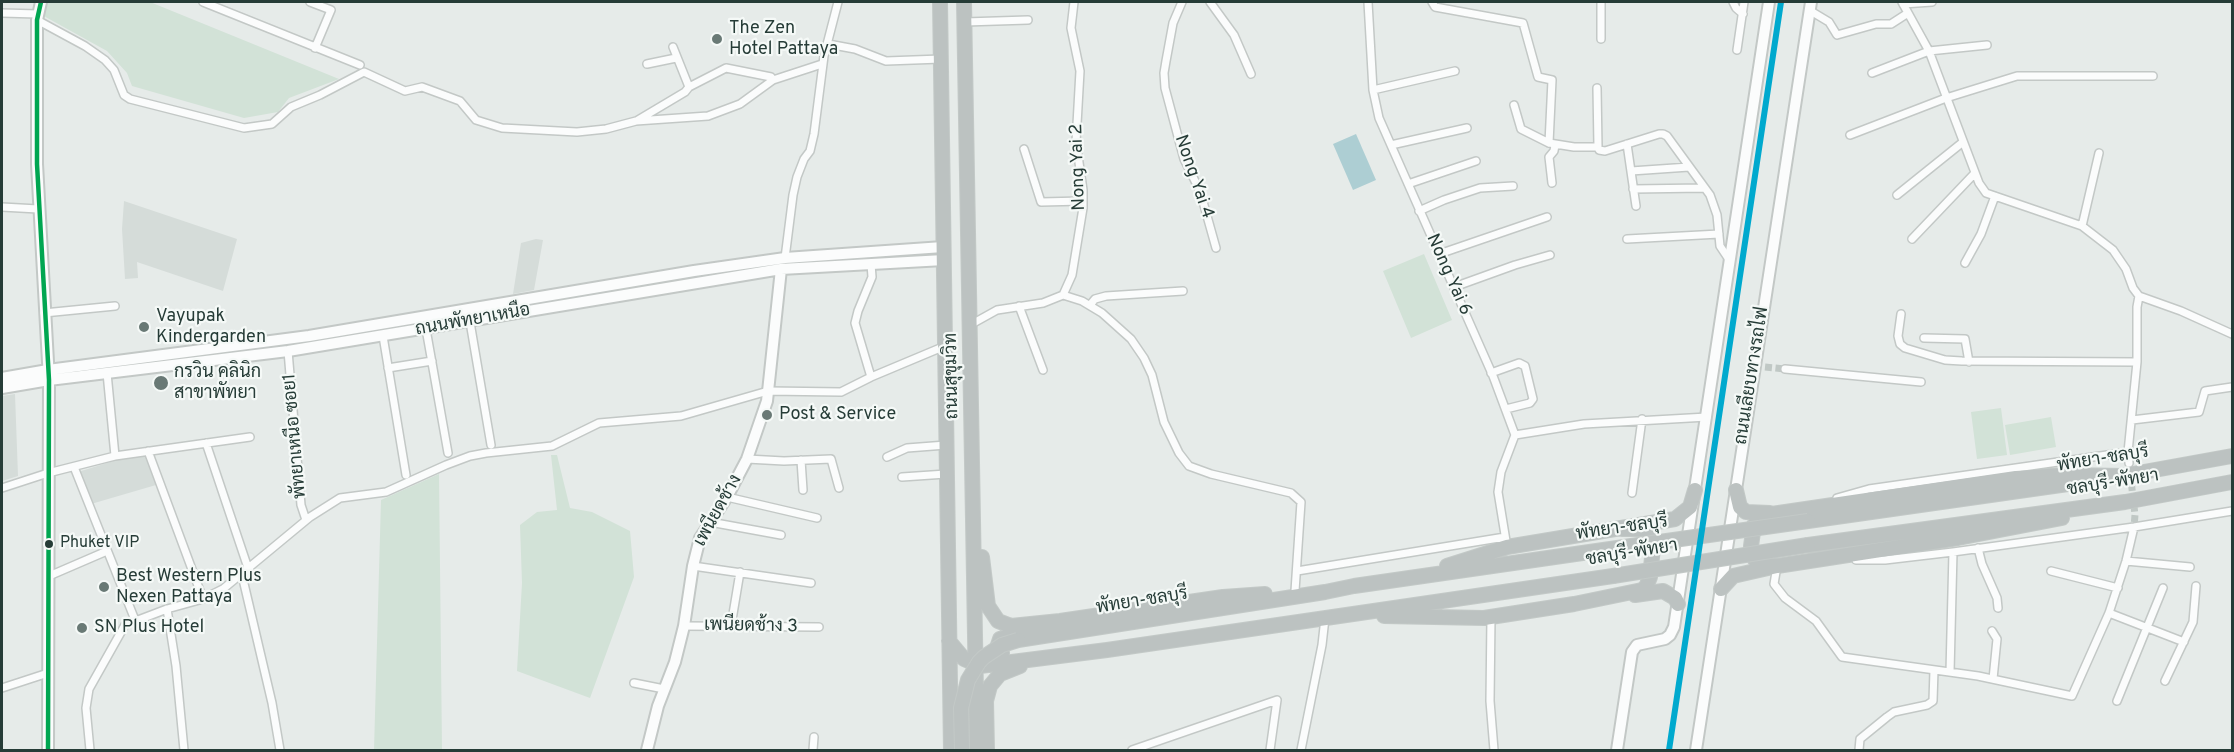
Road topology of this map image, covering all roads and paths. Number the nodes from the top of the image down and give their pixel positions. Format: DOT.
graph roads {
  1 [pos="41,2"];
  2 [pos="203,2"];
  3 [pos="310,2"];
  4 [pos="838,2"];
  5 [pos="940,2"];
  6 [pos="964,2"];
  7 [pos="1074,2"];
  8 [pos="1182,2"];
  9 [pos="1210,2"];
  10 [pos="1368,2"];
  11 [pos="1432,2"];
  12 [pos="1601,2"];
  13 [pos="1733,2"];
  14 [pos="1744,2"];
  15 [pos="1769,2"];
  16 [pos="1932,2"];
  17 [pos="1903,3"];
  18 [pos="1810,6"];
  19 [pos="2,13"];
  20 [pos="1908,13"];
  21 [pos="1743,14"];
  22 [pos="37,17"];
  23 [pos="1028,20"];
  24 [pos="964,21"];
  25 [pos="1601,39"];
  26 [pos="828,44"];
  27 [pos="1987,45"];
  28 [pos="673,47"];
  29 [pos="315,48"];
  30 [pos="1737,50"];
  31 [pos="1929,51"];
  32 [pos="676,58"];
  33 [pos="941,59"];
  34 [pos="647,64"];
  35 [pos="822,64"];
  36 [pos="360,66"];
  37 [pos="1455,71"];
  38 [pos="1872,73"];
  39 [pos="1251,74"];
  40 [pos="2153,76"];
  41 [pos="773,80"];
  42 [pos="964,80"];
  43 [pos="941,82"];
  44 [pos="689,87"];
  45 [pos="1597,88"];
  46 [pos="1373,90"];
  47 [pos="1946,99"];
  48 [pos="1514,105"];
  49 [pos="636,121"];
  50 [pos="1467,128"];
  51 [pos="1850,135"];
  52 [pos="1963,142"];
  53 [pos="1552,144"];
  54 [pos="1627,144"];
  55 [pos="1391,145"];
  56 [pos="1598,147"];
  57 [pos="1023,149"];
  58 [pos="2099,153"];
  59 [pos="1476,160"];
  60 [pos="1689,167"];
  61 [pos="1631,171"];
  62 [pos="1976,173"];
  63 [pos="1552,183"];
  64 [pos="1408,184"];
  65 [pos="1513,186"];
  66 [pos="1704,188"];
  67 [pos="1633,189"];
  68 [pos="1897,195"];
  69 [pos="1995,196"];
  70 [pos="1083,201"];
  71 [pos="1636,206"];
  72 [pos="2,207"];
  73 [pos="38,209"];
  74 [pos="1419,211"];
  75 [pos="1547,217"];
  76 [pos="2082,226"];
  77 [pos="1719,234"];
  78 [pos="1627,239"];
  79 [pos="1912,239"];
  80 [pos="1216,248"];
  81 [pos="968,253"];
  82 [pos="944,254"];
  83 [pos="1439,254"];
  84 [pos="1550,255"];
  85 [pos="785,258"];
  86 [pos="1730,261"];
  87 [pos="1965,263"];
  88 [pos="871,264"];
  89 [pos="781,269"];
  90 [pos="1454,287"];
  91 [pos="1183,291"];
  92 [pos="1063,295"];
  93 [pos="2139,296"];
  94 [pos="1090,305"];
  95 [pos="115,306"];
  96 [pos="1019,306"];
  97 [pos="44,314"];
  98 [pos="1901,314"];
  99 [pos="470,322"];
  100 [pos="970,325"];
  101 [pos="426,329"];
  102 [pos="2232,334"];
  103 [pos="383,336"];
  104 [pos="1924,338"];
  105 [pos="945,346"];
  106 [pos="288,351"];
  107 [pos="432,361"];
  108 [pos="1969,362"];
  109 [pos="2137,362"];
  110 [pos="388,368"];
  111 [pos="1785,369"];
  112 [pos="1043,370"];
  113 [pos="107,373"];
  114 [pos="1491,373"];
  115 [pos="48,375"];
  116 [pos="871,377"];
  117 [pos="2,378"];
  118 [pos="1921,382"];
  119 [pos="2232,387"];
  120 [pos="2,388"];
  121 [pos="768,391"];
  122 [pos="1506,410"];
  123 [pos="1707,417"];
  124 [pos="1642,419"];
  125 [pos="2132,420"];
  126 [pos="972,429"];
  127 [pos="946,430"];
  128 [pos="1515,435"];
  129 [pos="250,437"];
  130 [pos="206,443"];
  131 [pos="491,445"];
  132 [pos="946,445"];
  133 [pos="148,452"];
  134 [pos="2128,452"];
  135 [pos="448,453"];
  136 [pos="115,456"];
  137 [pos="2232,456"];
  138 [pos="887,457"];
  139 [pos="747,459"];
  140 [pos="801,460"];
  141 [pos="74,467"];
  142 [pos="2126,469"];
  143 [pos="48,473"];
  144 [pos="946,474"];
  145 [pos="406,475"];
  146 [pos="902,477"];
  147 [pos="2232,482"];
  148 [pos="2,488"];
  149 [pos="839,488"];
  150 [pos="802,490"];
  151 [pos="1695,490"];
  152 [pos="1736,490"];
  153 [pos="1632,493"];
  154 [pos="727,497"];
  155 [pos="2125,502"];
  156 [pos="1800,509"];
  157 [pos="2232,510"];
  158 [pos="1776,512"];
  159 [pos="817,518"];
  160 [pos="306,520"];
  161 [pos="710,522"];
  162 [pos="974,523"];
  163 [pos="2134,527"];
  164 [pos="1623,529"];
  165 [pos="781,534"];
  166 [pos="1506,542"];
  167 [pos="1978,548"];
  168 [pos="106,551"];
  169 [pos="1953,552"];
  170 [pos="1817,560"];
  171 [pos="2126,561"];
  172 [pos="693,566"];
  173 [pos="1777,566"];
  174 [pos="2190,567"];
  175 [pos="248,568"];
  176 [pos="2051,571"];
  177 [pos="740,572"];
  178 [pos="1297,572"];
  179 [pos="242,574"];
  180 [pos="49,576"];
  181 [pos="1410,578"];
  182 [pos="812,584"];
  183 [pos="1354,586"];
  184 [pos="2196,586"];
  185 [pos="2118,588"];
  186 [pos="2163,588"];
  187 [pos="1721,589"];
  188 [pos="1294,591"];
  189 [pos="204,599"];
  190 [pos="1574,604"];
  191 [pos="1678,604"];
  192 [pos="1998,608"];
  193 [pos="167,609"];
  194 [pos="2109,613"];
  195 [pos="1349,614"];
  196 [pos="1491,617"];
  197 [pos="1325,618"];
  198 [pos="135,620"];
  199 [pos="1060,621"];
  200 [pos="684,626"];
  201 [pos="731,626"];
  202 [pos="2148,626"];
  203 [pos="819,627"];
  204 [pos="1992,631"];
  205 [pos="949,641"];
  206 [pos="2184,642"];
  207 [pos="1107,650"];
  208 [pos="976,665"];
  209 [pos="1934,670"];
  210 [pos="1950,672"];
  211 [pos="48,673"];
  212 [pos="1993,679"];
  213 [pos="2165,681"];
  214 [pos="634,683"];
  215 [pos="2,688"];
  216 [pos="664,689"];
  217 [pos="2117,701"];
  218 [pos="814,737"];
  219 [pos="1154,747"];
  220 [pos="48,750"];
  221 [pos="90,750"];
  222 [pos="184,750"];
  223 [pos="280,750"];
  224 [pos="647,750"];
  225 [pos="813,750"];
  226 [pos="951,750"];
  227 [pos="962,750"];
  228 [pos="977,750"];
  229 [pos="987,750"];
  230 [pos="1132,750"];
  231 [pos="1268,750"];
  232 [pos="1301,750"];
  233 [pos="1494,750"];
  234 [pos="1617,750"];
  235 [pos="1696,750"];
  236 [pos="1858,750"];
  1 -- 22 [label="street"];
  2 -- 29 [label="street"];
  3 -- 29 [label="street"];
  4 -- 26 [label="street"];
  5 -- 33 [label="highway, ถนนสุขุมวิท"];
  6 -- 24 [label="highway, ถนนสุขุมวิท"];
  7 -- 70 [label="street, Nong Yai 2"];
  8 -- 80 [label="street, Nong Yai 4"];
  9 -- 39 [label="street"];
  10 -- 46 [label="street, Nong Yai 6"];
  11 -- 53 [label="street"];
  12 -- 25 [label="street"];
  13 -- 21 [label="street"];
  14 -- 21 [label="street"];
  15 -- 86 [label="street"];
  16 -- 17 [label="street"];
  17 -- 20 [label="street"];
  18 -- 20 [label="street"];
  18 -- 152 [label="street, ถนนเลียบทางรถไฟ"];
  19 -- 22 [label="street"];
  20 -- 31 [label="street"];
  21 -- 30 [label="street"];
  22 -- 49 [label="street"];
  22 -- 73 [label="street"];
  23 -- 24 [label="street"];
  24 -- 42 [label="highway, ถนนสุขุมวิท"];
  26 -- 33 [label="street"];
  26 -- 35 [label="street"];
  27 -- 31 [label="street"];
  28 -- 32 [label="street"];
  29 -- 36 [label="street"];
  31 -- 38 [label="street"];
  31 -- 47 [label="street"];
  32 -- 34 [label="street"];
  32 -- 44 [label="street"];
  33 -- 43 [label="highway, ถนนสุขุมวิท"];
  35 -- 41 [label="street"];
  35 -- 85 [label="street"];
  37 -- 46 [label="street"];
  40 -- 47 [label="street"];
  41 -- 44 [label="street"];
  41 -- 49 [label="street"];
  42 -- 43 [label="highway"];
  42 -- 81 [label="highway, ถนนสุขุมวิท"];
  43 -- 82 [label="highway, ถนนสุขุมวิท"];
  44 -- 49 [label="street"];
  45 -- 56 [label="street"];
  46 -- 55 [label="street, Nong Yai 6"];
  47 -- 51 [label="street"];
  47 -- 52 [label="street"];
  48 -- 53 [label="street"];
  50 -- 55 [label="street"];
  52 -- 62 [label="street"];
  52 -- 68 [label="street"];
  53 -- 56 [label="street"];
  53 -- 63 [label="street"];
  54 -- 56 [label="street"];
  54 -- 60 [label="street"];
  54 -- 61 [label="street"];
  55 -- 64 [label="street, Nong Yai 6"];
  57 -- 70 [label="street"];
  58 -- 76 [label="street"];
  59 -- 64 [label="street"];
  60 -- 61 [label="street"];
  60 -- 66 [label="street"];
  61 -- 67 [label="street"];
  62 -- 69 [label="street"];
  62 -- 79 [label="street"];
  64 -- 74 [label="street, Nong Yai 6"];
  65 -- 74 [label="street"];
  66 -- 67 [label="street"];
  66 -- 77 [label="street"];
  67 -- 71 [label="street"];
  69 -- 76 [label="street"];
  69 -- 87 [label="street"];
  70 -- 92 [label="street, Nong Yai 2"];
  72 -- 73 [label="street"];
  73 -- 97 [label="street"];
  74 -- 83 [label="street, Nong Yai 6"];
  75 -- 83 [label="street"];
  76 -- 93 [label="street"];
  77 -- 78 [label="street"];
  77 -- 86 [label="street"];
  81 -- 82 [label="highway"];
  81 -- 100 [label="highway, ถนนสุขุมวิท"];
  82 -- 85 [label="street, ถนนพัทยาเหนือ"];
  82 -- 88 [label="street, ถนนพัทยาเหนือ"];
  82 -- 105 [label="highway, ถนนสุขุมวิท"];
  83 -- 90 [label="street, Nong Yai 6"];
  84 -- 90 [label="street"];
  85 -- 115 [label="street, ถนนพัทยาเหนือ"];
  86 -- 123 [label="street"];
  88 -- 89 [label="street, ถนนพัทยาเหนือ"];
  88 -- 116 [label="street"];
  89 -- 99 [label="street, ถนนพัทยาเหนือ"];
  89 -- 121 [label="street, เพนียดช้าง"];
  90 -- 114 [label="street, Nong Yai 6"];
  91 -- 94 [label="street"];
  92 -- 94 [label="street"];
  92 -- 96 [label="street"];
  93 -- 102 [label="street"];
  93 -- 109 [label="street"];
  94 -- 178 [label="street"];
  95 -- 97 [label="street"];
  96 -- 100 [label="street"];
  96 -- 112 [label="street"];
  97 -- 115 [label="street"];
  98 -- 108 [label="street"];
  99 -- 101 [label="street, ถนนพัทยาเหนือ"];
  99 -- 131 [label="street"];
  100 -- 126 [label="highway, ถนนสุขุมวิท"];
  101 -- 103 [label="street, ถนนพัทยาเหนือ"];
  101 -- 107 [label="street"];
  103 -- 106 [label="street, ถนนพัทยาเหนือ"];
  103 -- 110 [label="street"];
  104 -- 108 [label="street"];
  105 -- 116 [label="street"];
  105 -- 127 [label="highway, ถนนสุขุมวิท"];
  106 -- 113 [label="street, ถนนพัทยาเหนือ"];
  106 -- 160 [label="street, พัทยาเหนือ ซอย1"];
  107 -- 110 [label="street"];
  107 -- 135 [label="street"];
  108 -- 109 [label="street"];
  109 -- 125 [label="street"];
  110 -- 145 [label="street"];
  111 -- 118 [label="street"];
  113 -- 115 [label="street, ถนนพัทยาเหนือ"];
  113 -- 136 [label="street"];
  114 -- 122 [label="street, Nong Yai 6"];
  114 -- 122 [label="street"];
  115 -- 117 [label="street, ถนนพัทยาเหนือ"];
  115 -- 120 [label="street, ถนนพัทยาเหนือ"];
  115 -- 143 [label="street"];
  116 -- 121 [label="street"];
  119 -- 125 [label="street"];
  121 -- 139 [label="street, เพนียดช้าง"];
  121 -- 160 [label="street"];
  122 -- 128 [label="street, Nong Yai 6"];
  123 -- 124 [label="street"];
  123 -- 151 [label="street"];
  124 -- 128 [label="street"];
  124 -- 153 [label="street"];
  125 -- 134 [label="street"];
  126 -- 127 [label="highway"];
  126 -- 162 [label="highway, ถนนสุขุมวิท"];
  127 -- 132 [label="highway, ถนนสุขุมวิท"];
  128 -- 166 [label="street"];
  129 -- 130 [label="street"];
  130 -- 133 [label="street"];
  130 -- 175 [label="street"];
  132 -- 138 [label="street"];
  132 -- 144 [label="highway, ถนนสุขุมวิท"];
  133 -- 136 [label="street"];
  133 -- 189 [label="street"];
  134 -- 142 [label="street"];
  134 -- 156 [label="street"];
  136 -- 141 [label="street"];
  137 -- 142 [label="highway, พัทยา-ชลบุรี"];
  139 -- 140 [label="street"];
  139 -- 154 [label="street, เพนียดช้าง"];
  140 -- 149 [label="street"];
  140 -- 150 [label="street"];
  141 -- 143 [label="street"];
  141 -- 168 [label="street"];
  142 -- 156 [label="highway"];
  142 -- 181 [label="highway, พัทยา-ชลบุรี, bridge"];
  143 -- 148 [label="street"];
  143 -- 180 [label="street"];
  144 -- 146 [label="street"];
  144 -- 205 [label="highway, ถนนสุขุมวิท"];
  147 -- 155 [label="highway, ชลบุรี-พัทยา"];
  151 -- 164 [label="highway"];
  151 -- 191 [label="street"];
  152 -- 158 [label="highway"];
  152 -- 187 [label="street, ถนนเลียบทางรถไฟ"];
  154 -- 159 [label="street"];
  154 -- 161 [label="street, เพนียดช้าง"];
  155 -- 170 [label="highway"];
  155 -- 195 [label="highway, ชลบุรี-พัทยา, bridge"];
  156 -- 158 [label="highway"];
  157 -- 163 [label="street"];
  158 -- 173 [label="highway"];
  160 -- 175 [label="street"];
  161 -- 165 [label="street"];
  161 -- 172 [label="street, เพนียดช้าง"];
  162 -- 199 [label="highway"];
  162 -- 208 [label="highway, ถนนสุขุมวิท"];
  163 -- 167 [label="street"];
  163 -- 171 [label="street"];
  164 -- 166 [label="highway"];
  164 -- 190 [label="highway"];
  166 -- 178 [label="street"];
  166 -- 181 [label="highway"];
  167 -- 169 [label="street"];
  167 -- 192 [label="street"];
  168 -- 180 [label="street"];
  168 -- 198 [label="street"];
  169 -- 170 [label="street"];
  169 -- 210 [label="street"];
  170 -- 173 [label="highway"];
  171 -- 174 [label="street"];
  171 -- 185 [label="street"];
  172 -- 177 [label="street"];
  172 -- 200 [label="street, เพนียดช้าง"];
  173 -- 187 [label="highway"];
  173 -- 209 [label="street"];
  175 -- 179 [label="street"];
  176 -- 185 [label="street"];
  177 -- 182 [label="street"];
  177 -- 201 [label="street"];
  178 -- 188 [label="street"];
  179 -- 189 [label="street"];
  179 -- 223 [label="street"];
  180 -- 211 [label="street"];
  181 -- 183 [label="highway, พัทยา-ชลบุรี"];
  183 -- 188 [label="highway"];
  183 -- 227 [label="highway, พัทยา-ชลบุรี, bridge"];
  184 -- 206 [label="street"];
  185 -- 194 [label="street"];
  186 -- 202 [label="street"];
  187 -- 235 [label="street, ถนนเลียบทางรถไฟ"];
  188 -- 199 [label="highway"];
  189 -- 193 [label="street"];
  190 -- 191 [label="highway"];
  190 -- 196 [label="highway"];
  191 -- 234 [label="street"];
  193 -- 198 [label="street"];
  193 -- 222 [label="street"];
  194 -- 202 [label="street"];
  194 -- 212 [label="street"];
  195 -- 196 [label="highway"];
  195 -- 197 [label="highway, ชลบุรี-พัทยา"];
  196 -- 233 [label="street"];
  197 -- 207 [label="highway, ชลบุรี-พัทยา"];
  197 -- 232 [label="street"];
  198 -- 221 [label="street"];
  199 -- 207 [label="highway"];
  200 -- 201 [label="street, เพนียดช้าง 3"];
  200 -- 216 [label="street, เพนียดช้าง"];
  201 -- 203 [label="street, เพนียดช้าง 3"];
  202 -- 206 [label="street"];
  202 -- 217 [label="street"];
  204 -- 212 [label="street"];
  205 -- 208 [label="highway"];
  205 -- 226 [label="highway, ถนนสุขุมวิท"];
  206 -- 213 [label="street"];
  207 -- 208 [label="highway"];
  207 -- 229 [label="highway"];
  208 -- 228 [label="highway, ถนนสุขุมวิท"];
  209 -- 210 [label="street"];
  209 -- 236 [label="street"];
  210 -- 212 [label="street"];
  211 -- 215 [label="street"];
  211 -- 220 [label="street"];
  214 -- 216 [label="street"];
  216 -- 224 [label="street, เพนียดช้าง"];
  218 -- 225 [label="street"];
  219 -- 230 [label="street"];
  219 -- 231 [label="street"];
}
